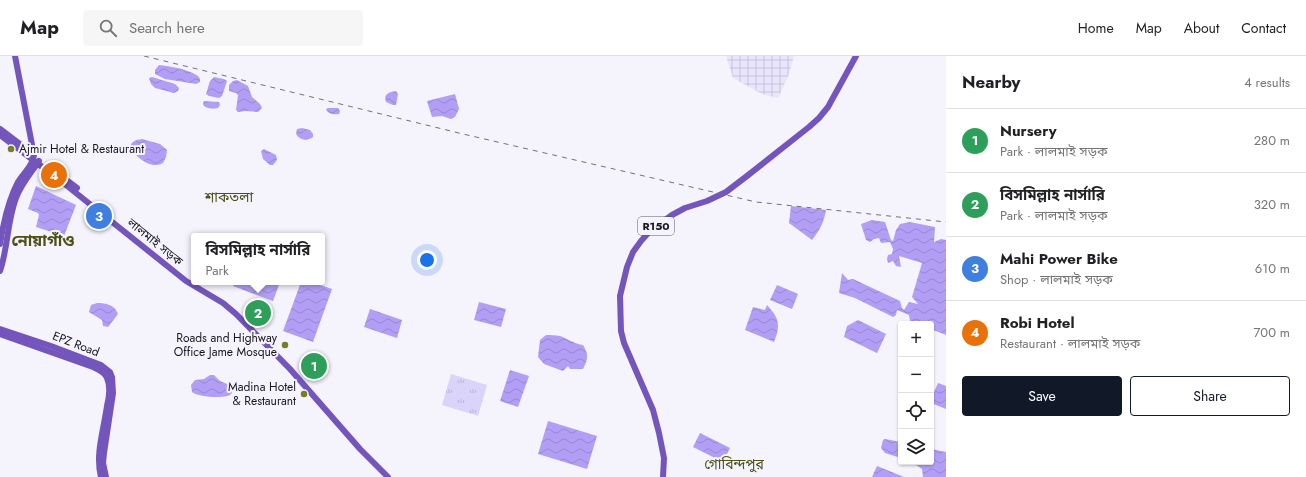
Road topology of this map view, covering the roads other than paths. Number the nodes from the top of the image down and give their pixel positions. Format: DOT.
graph roads {
  1 [pos="15,56"];
  2 [pos="856,56"];
  3 [pos="0,129"];
  4 [pos="0,135"];
  5 [pos="36,160"];
  6 [pos="6,229"];
  7 [pos="0,244"];
  8 [pos="0,271"];
  9 [pos="191,280"];
  10 [pos="191,284"];
  11 [pos="193,285"];
  12 [pos="199,285"];
  13 [pos="0,329"];
  14 [pos="0,334"];
  15 [pos="50,349"];
  16 [pos="338,422"];
  17 [pos="101,477"];
  18 [pos="106,477"];
  19 [pos="388,477"];
  20 [pos="392,477"];
  21 [pos="663,477"];
  1 -- 5 [label="main road"];
  2 -- 21 [label="main road, R150"];
  3 -- 5 [label="main road, লালমাই সড়ক"];
  4 -- 5 [label="main road, লালমাই সড়ক"];
  5 -- 6 [label="main road"];
  5 -- 9 [label="main road, লালমাই সড়ক"];
  5 -- 10 [label="main road, লালমাই সড়ক"];
  6 -- 7 [label="main road"];
  6 -- 8 [label="main road"];
  11 -- 16 [label="main road, লালমাই সড়ক"];
  12 -- 16 [label="main road, লালমাই সড়ক"];
  13 -- 15 [label="main road, EPZ Road"];
  14 -- 15 [label="main road, EPZ Road"];
  15 -- 17 [label="main road, EPZ Road"];
  15 -- 18 [label="main road, EPZ Road"];
  16 -- 19 [label="main road, লালমাই সড়ক"];
  16 -- 20 [label="main road, লালমাই সড়ক"];
}
